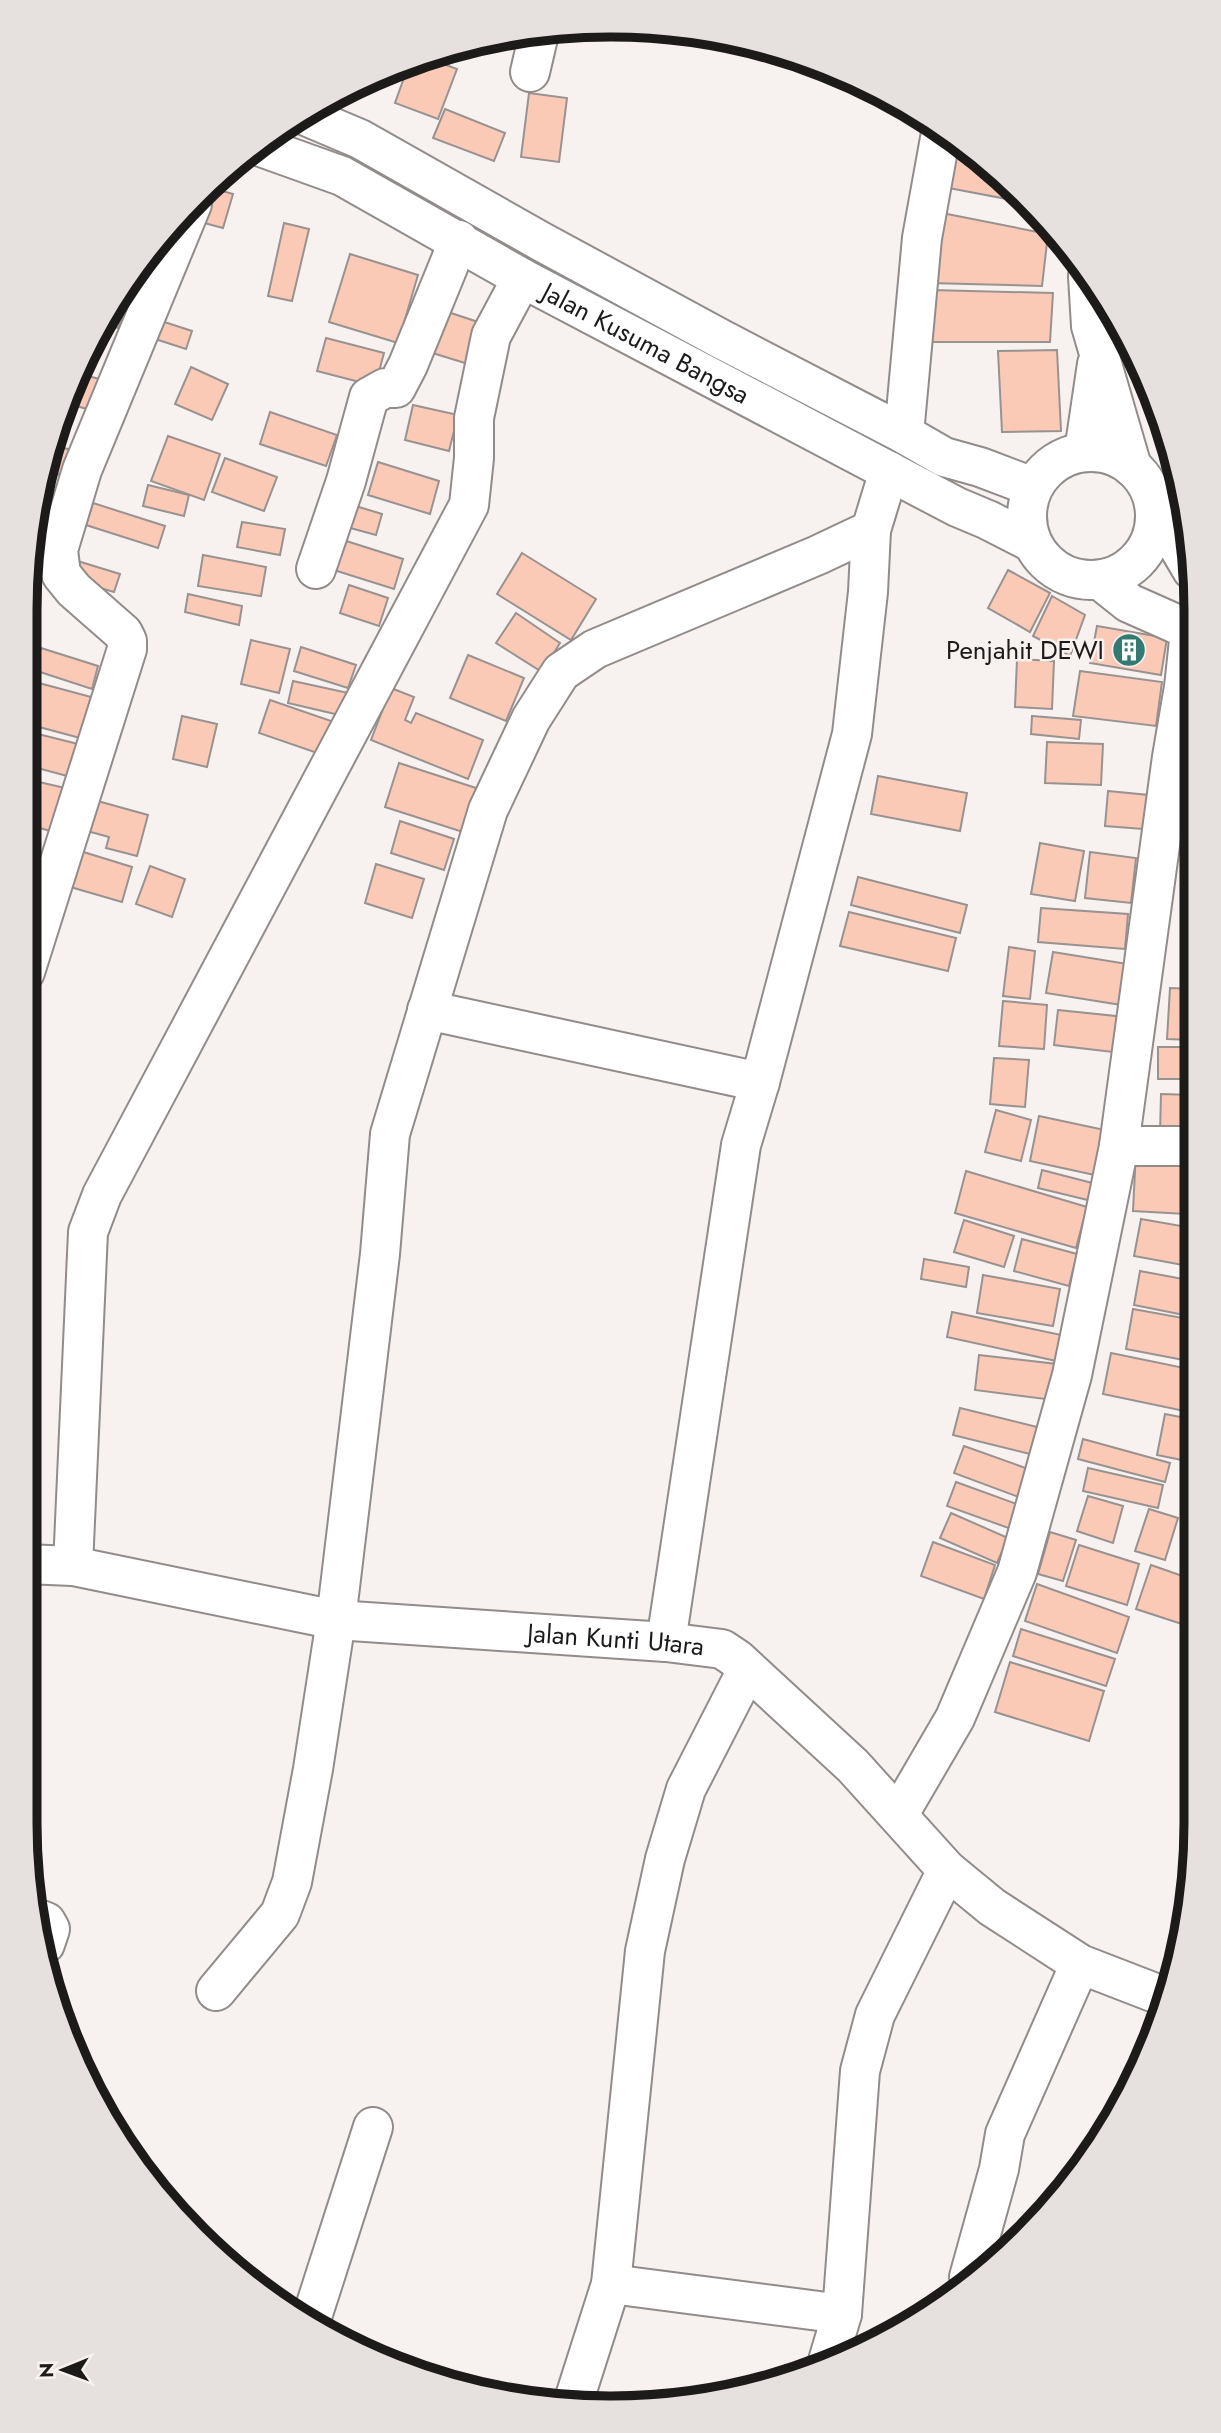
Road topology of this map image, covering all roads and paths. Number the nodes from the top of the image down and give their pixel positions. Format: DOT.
graph roads {
  1 [pos="537,42"];
  2 [pos="530,72"];
  3 [pos="315,119"];
  4 [pos="360,139"];
  5 [pos="940,141"];
  6 [pos="268,150"];
  7 [pos="342,176"];
  8 [pos="181,229"];
  9 [pos="459,240"];
  10 [pos="522,278"];
  11 [pos="1094,302"];
  12 [pos="1101,332"];
  13 [pos="721,339"];
  14 [pos="706,374"];
  15 [pos="904,434"];
  16 [pos="1084,452"];
  17 [pos="1132,467"];
  18 [pos="889,471"];
  19 [pos="1033,487"];
  20 [pos="1155,507"];
  21 [pos="871,530"];
  22 [pos="1031,542"];
  23 [pos="1181,551"];
  24 [pos="316,569"];
  25 [pos="1100,580"];
  26 [pos="1184,628"];
  27 [pos="1184,687"];
  28 [pos="37,934"];
  29 [pos="427,1010"];
  30 [pos="760,1082"];
  31 [pos="1119,1146"];
  32 [pos="1184,1146"];
  33 [pos="37,1564"];
  34 [pos="73,1566"];
  35 [pos="335,1620"];
  36 [pos="666,1642"];
  37 [pos="747,1670"];
  38 [pos="899,1814"];
  39 [pos="947,1870"];
  40 [pos="1080,1964"];
  41 [pos="216,1991"];
  42 [pos="1158,1994"];
  43 [pos="373,2127"];
  44 [pos="971,2269"];
  45 [pos="611,2284"];
  46 [pos="313,2313"];
  47 [pos="842,2314"];
  48 [pos="830,2353"];
  49 [pos="575,2395"];
  1 -- 2 [label="street"];
  3 -- 4 [label="street, Jalan Kusuma Bangsa"];
  4 -- 7 [label="street"];
  4 -- 13 [label="street, Jalan Kusuma Bangsa"];
  5 -- 15 [label="street"];
  6 -- 7 [label="street, Jalan Kusuma Bangsa"];
  7 -- 9 [label="street, Jalan Kusuma Bangsa"];
  8 -- 28 [label="street"];
  9 -- 10 [label="street, Jalan Kusuma Bangsa"];
  9 -- 24 [label="street"];
  10 -- 14 [label="street, Jalan Kusuma Bangsa"];
  10 -- 34 [label="street"];
  11 -- 12 [label="street"];
  12 -- 16 [label="street"];
  12 -- 17 [label="street"];
  13 -- 14 [label="street"];
  13 -- 15 [label="street, Jalan Kusuma Bangsa"];
  14 -- 18 [label="street, Jalan Kusuma Bangsa"];
  15 -- 19 [label="street, Jalan Kusuma Bangsa"];
  16 -- 17 [label="street"];
  16 -- 19 [label="street"];
  17 -- 20 [label="street"];
  18 -- 21 [label="street"];
  18 -- 22 [label="street, Jalan Kusuma Bangsa"];
  19 -- 22 [label="street"];
  20 -- 23 [label="street"];
  20 -- 25 [label="street"];
  21 -- 29 [label="street"];
  21 -- 30 [label="street"];
  22 -- 25 [label="street"];
  25 -- 26 [label="street"];
  27 -- 31 [label="street"];
  29 -- 30 [label="street"];
  29 -- 35 [label="street"];
  30 -- 36 [label="street"];
  31 -- 32 [label="street"];
  31 -- 38 [label="street"];
  33 -- 34 [label="street, Jalan Kunti Utara"];
  34 -- 35 [label="street, Jalan Kunti Utara"];
  35 -- 36 [label="street, Jalan Kunti Utara"];
  35 -- 41 [label="street"];
  36 -- 37 [label="street, Jalan Kunti Utara"];
  37 -- 38 [label="street, Jalan Kunti Utara"];
  37 -- 45 [label="street"];
  38 -- 39 [label="street, Jalan Kunti Utara"];
  39 -- 40 [label="street, Jalan Kunti Utara"];
  39 -- 47 [label="street"];
  40 -- 42 [label="street, Jalan Kunti Utara"];
  40 -- 44 [label="street"];
  43 -- 46 [label="street"];
  45 -- 47 [label="street"];
  45 -- 49 [label="street"];
  47 -- 48 [label="street"];
}
